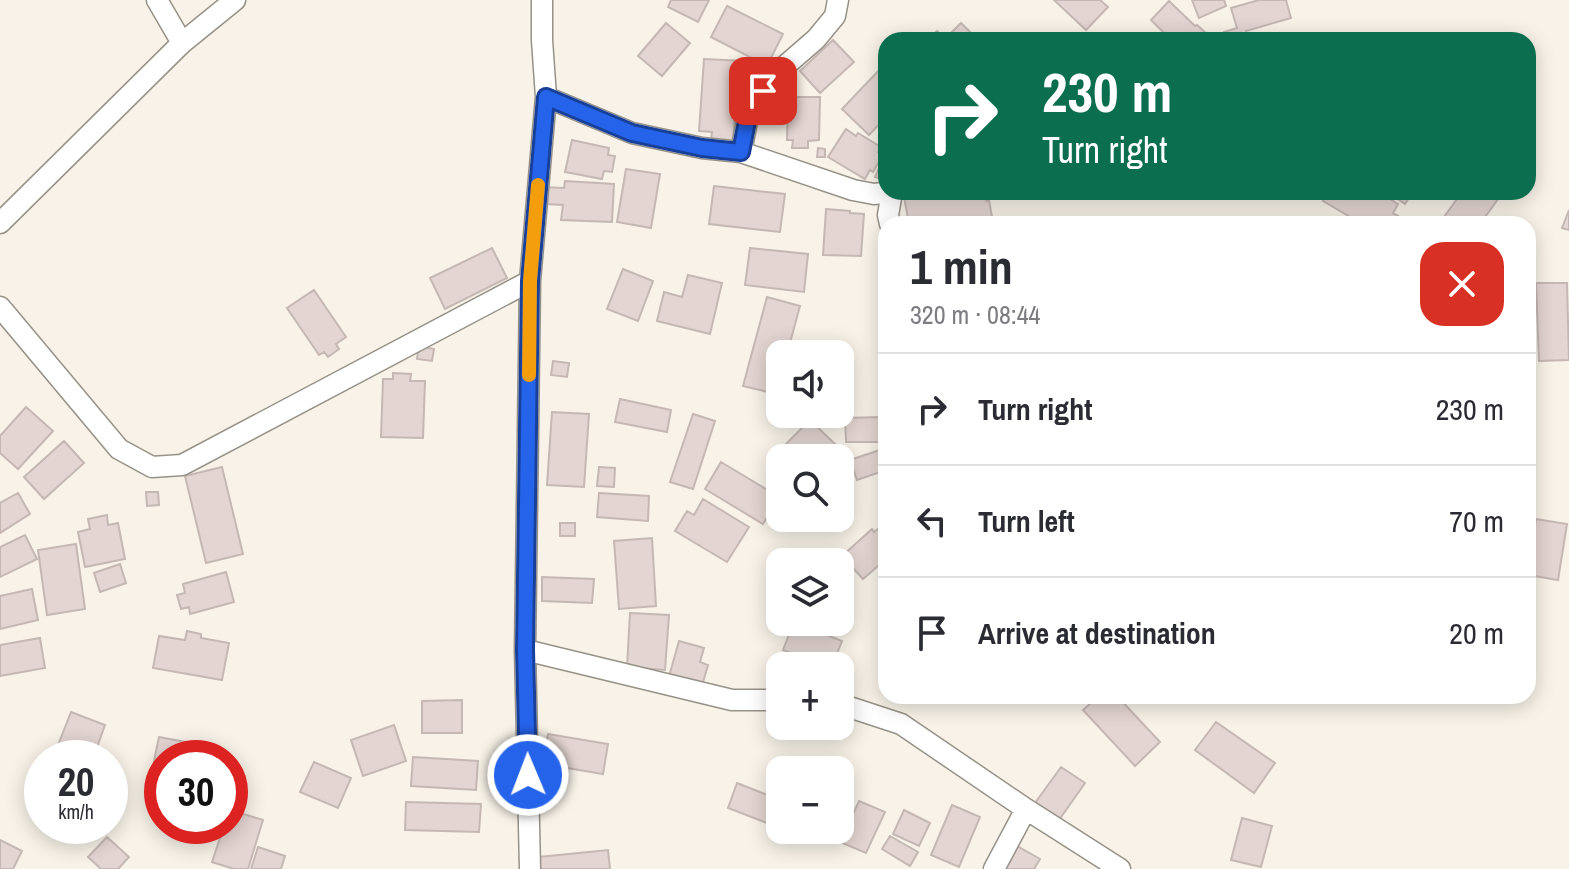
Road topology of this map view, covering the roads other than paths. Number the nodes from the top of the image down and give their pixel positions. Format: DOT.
graph roads {
  1 [pos="157,0"];
  2 [pos="235,0"];
  3 [pos="542,0"];
  4 [pos="838,0"];
  5 [pos="182,43"];
  6 [pos="546,97"];
  7 [pos="741,152"];
  8 [pos="878,194"];
  9 [pos="0,223"];
  10 [pos="530,281"];
  11 [pos="0,307"];
  12 [pos="525,650"];
  13 [pos="766,700"];
  14 [pos="854,709"];
  15 [pos="1026,809"];
  16 [pos="530,869"];
  17 [pos="994,869"];
  18 [pos="1120,869"];
  1 -- 5 [label="street"];
  2 -- 5 [label="street"];
  3 -- 6 [label="street"];
  4 -- 7 [label="street"];
  5 -- 9 [label="street"];
  6 -- 7 [label="street"];
  6 -- 10 [label="street"];
  7 -- 8 [label="street"];
  10 -- 11 [label="street"];
  10 -- 12 [label="street"];
  12 -- 13 [label="street"];
  12 -- 16 [label="street"];
  14 -- 15 [label="street"];
  15 -- 17 [label="street"];
  15 -- 18 [label="street"];
}
